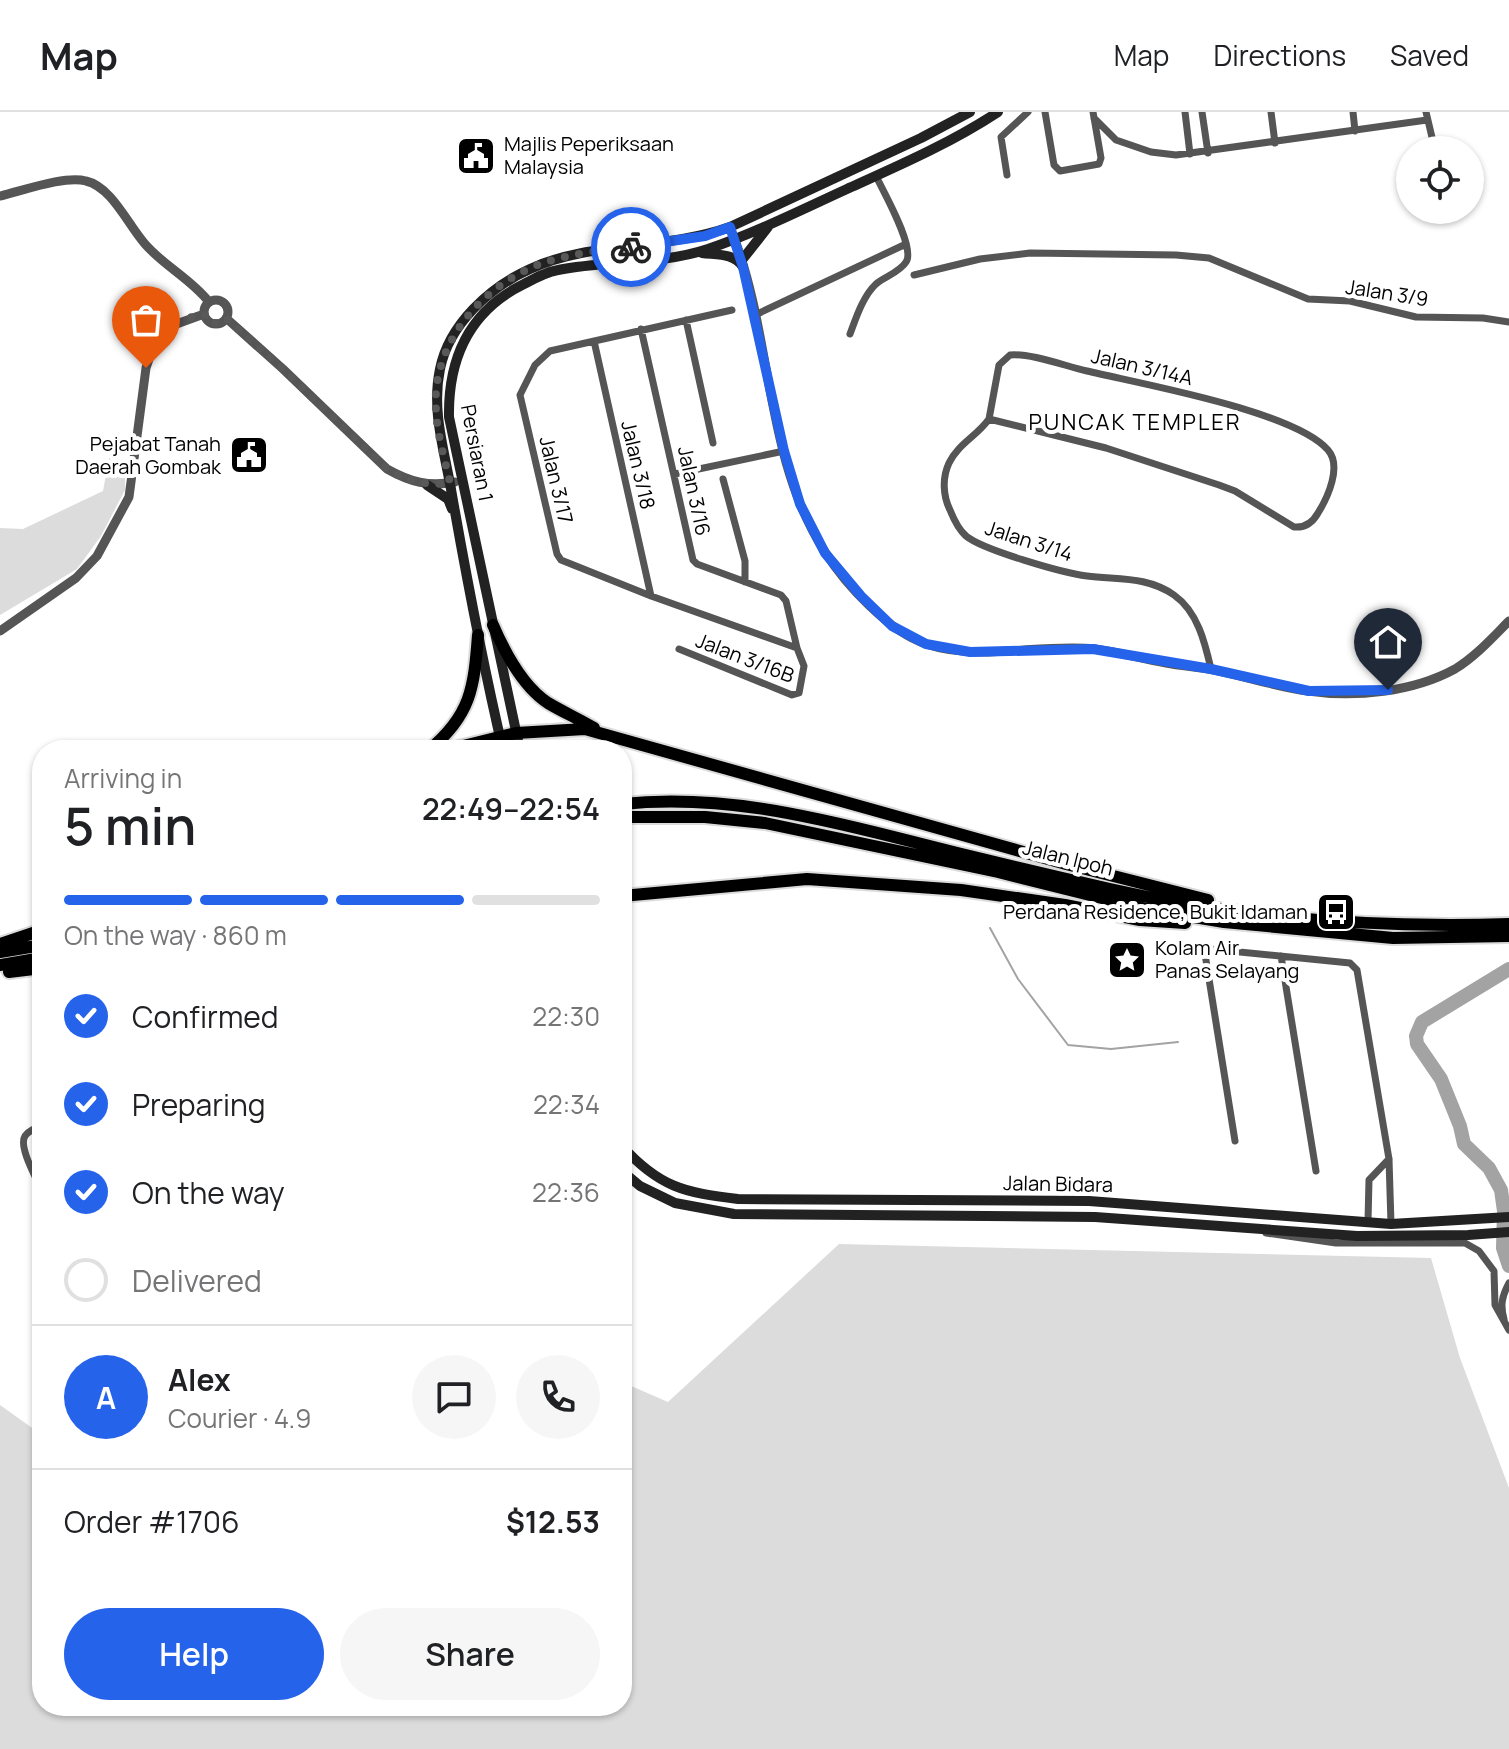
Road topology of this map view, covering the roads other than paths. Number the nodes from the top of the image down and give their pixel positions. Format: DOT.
graph roads {
  1 [pos="970,112"];
  2 [pos="998,112"];
  3 [pos="1028,112"];
  4 [pos="1045,112"];
  5 [pos="1185,112"];
  6 [pos="1202,112"];
  7 [pos="1271,112"];
  8 [pos="1353,112"];
  9 [pos="1094,115"];
  10 [pos="1427,116"];
  11 [pos="1355,131"];
  12 [pos="1432,136"];
  13 [pos="1275,143"];
  14 [pos="1208,153"];
  15 [pos="1190,154"];
  16 [pos="1007,175"];
  17 [pos="876,176"];
  18 [pos="0,196"];
  19 [pos="772,223"];
  20 [pos="730,227"];
  21 [pos="735,238"];
  22 [pos="906,244"];
  23 [pos="696,252"];
  24 [pos="742,263"];
  25 [pos="914,275"];
  26 [pos="209,302"];
  27 [pos="732,310"];
  28 [pos="204,314"];
  29 [pos="755,315"];
  30 [pos="226,318"];
  31 [pos="686,320"];
  32 [pos="1509,322"];
  33 [pos="641,329"];
  34 [pos="850,334"];
  35 [pos="594,341"];
  36 [pos="989,419"];
  37 [pos="713,443"];
  38 [pos="784,451"];
  39 [pos="675,474"];
  40 [pos="723,479"];
  41 [pos="463,481"];
  42 [pos="450,483"];
  43 [pos="427,485"];
  44 [pos="456,518"];
  45 [pos="745,582"];
  46 [pos="651,596"];
  47 [pos="1509,621"];
  48 [pos="493,625"];
  49 [pos="0,631"];
  50 [pos="478,635"];
  51 [pos="797,648"];
  52 [pos="679,649"];
  53 [pos="1211,669"];
  54 [pos="601,732"];
  55 [pos="516,733"];
  56 [pos="439,740"];
  57 [pos="500,740"];
  58 [pos="506,740"];
  59 [pos="518,740"];
  60 [pos="629,740"];
  61 [pos="632,741"];
  62 [pos="632,803"];
  63 [pos="632,817"];
  64 [pos="647,893"];
  65 [pos="632,895"];
  66 [pos="632,900"];
  67 [pos="1269,916"];
  68 [pos="1224,922"];
  69 [pos="1509,924"];
  70 [pos="32,933"];
  71 [pos="1509,936"];
  72 [pos="0,944"];
  73 [pos="32,947"];
  74 [pos="0,952"];
  75 [pos="1281,956"];
  76 [pos="32,960"];
  77 [pos="0,965"];
  78 [pos="32,969"];
  79 [pos="0,973"];
  80 [pos="32,1131"];
  81 [pos="1235,1141"];
  82 [pos="632,1156"];
  83 [pos="1389,1159"];
  84 [pos="32,1168"];
  85 [pos="1316,1171"];
  86 [pos="632,1179"];
  87 [pos="632,1185"];
  88 [pos="734,1214"];
  89 [pos="1509,1217"];
  90 [pos="1368,1221"];
  91 [pos="1391,1224"];
  92 [pos="1240,1228"];
  93 [pos="1509,1232"];
  94 [pos="1468,1235"];
  95 [pos="1509,1283"];
  96 [pos="1508,1329"];
  1 -- 20 [label="main road, Persiaran 1"];
  2 -- 17 [label="main road, Persiaran 1"];
  3 -- 16 [label="street"];
  4 -- 9 [label="street"];
  5 -- 15 [label="street"];
  6 -- 14 [label="street"];
  7 -- 13 [label="street"];
  8 -- 11 [label="street"];
  9 -- 15 [label="street"];
  10 -- 11 [label="street"];
  10 -- 12 [label="street"];
  11 -- 13 [label="street"];
  13 -- 14 [label="street"];
  14 -- 15 [label="street"];
  17 -- 19 [label="main road, Persiaran 1"];
  17 -- 22 [label="street"];
  18 -- 26 [label="street"];
  19 -- 21 [label="main road, Persiaran 1"];
  19 -- 24 [label="main road"];
  20 -- 21 [label="street"];
  20 -- 42 [label="main road, Persiaran 1"];
  21 -- 23 [label="main road, Persiaran 1"];
  21 -- 24 [label="street"];
  22 -- 29 [label="street"];
  22 -- 34 [label="street"];
  23 -- 24 [label="main road"];
  23 -- 41 [label="main road, Persiaran 1"];
  24 -- 29 [label="street"];
  25 -- 32 [label="street, Jalan 3/9"];
  26 -- 28 [label="street"];
  26 -- 30 [label="street"];
  27 -- 31 [label="street, Jalan 3/17"];
  28 -- 30 [label="street"];
  28 -- 49 [label="street"];
  29 -- 38 [label="street"];
  30 -- 43 [label="street"];
  31 -- 33 [label="street, Jalan 3/17"];
  31 -- 37 [label="street"];
  33 -- 35 [label="street, Jalan 3/17"];
  33 -- 39 [label="street, Jalan 3/16"];
  35 -- 46 [label="street, Jalan 3/18"];
  35 -- 46 [label="street, Jalan 3/17"];
  36 -- 36 [label="street, Jalan 3/14A"];
  36 -- 53 [label="street, Jalan 3/14"];
  38 -- 39 [label="street"];
  38 -- 53 [label="street"];
  39 -- 45 [label="street, Jalan 3/16"];
  40 -- 45 [label="street"];
  41 -- 42 [label="street"];
  41 -- 48 [label="main road, Persiaran 1"];
  42 -- 43 [label="street"];
  42 -- 44 [label="main road, Persiaran 1"];
  43 -- 44 [label="main road"];
  44 -- 50 [label="main road, Persiaran 1"];
  45 -- 51 [label="street, Jalan 3/16"];
  46 -- 51 [label="street, Jalan 3/17"];
  47 -- 53 [label="street"];
  48 -- 54 [label="highway"];
  48 -- 55 [label="main road, Persiaran 1"];
  50 -- 56 [label="highway"];
  50 -- 57 [label="main road, Persiaran 1"];
  51 -- 52 [label="street, Jalan 3/16B"];
  54 -- 55 [label="highway"];
  54 -- 60 [label="highway"];
  55 -- 58 [label="highway"];
  55 -- 59 [label="main road, Persiaran 1"];
  61 -- 67 [label="highway"];
  62 -- 67 [label="highway, Jalan Ipoh"];
  63 -- 68 [label="highway, Jalan Ipoh"];
  64 -- 65 [label="highway"];
  64 -- 66 [label="highway"];
  64 -- 68 [label="highway"];
  67 -- 69 [label="highway, Jalan Ipoh"];
  68 -- 71 [label="highway, Jalan Ipoh"];
  70 -- 72 [label="highway"];
  73 -- 74 [label="highway"];
  75 -- 81 [label="street"];
  75 -- 83 [label="street"];
  75 -- 85 [label="street"];
  76 -- 77 [label="highway"];
  78 -- 79 [label="highway"];
  80 -- 84 [label="street"];
  82 -- 90 [label="main road, Jalan Bidara"];
  83 -- 90 [label="street"];
  83 -- 91 [label="street"];
  86 -- 88 [label="main road, Jalan Bidara"];
  87 -- 88 [label="main road"];
  88 -- 92 [label="main road, Jalan Bidara"];
  89 -- 91 [label="main road, Jalan Bidara"];
  90 -- 91 [label="main road, Jalan Bidara"];
  90 -- 94 [label="main road"];
  92 -- 94 [label="main road, Jalan Bidara"];
  92 -- 96 [label="street"];
  93 -- 94 [label="main road, Jalan Bidara"];
  95 -- 96 [label="street"];
}
